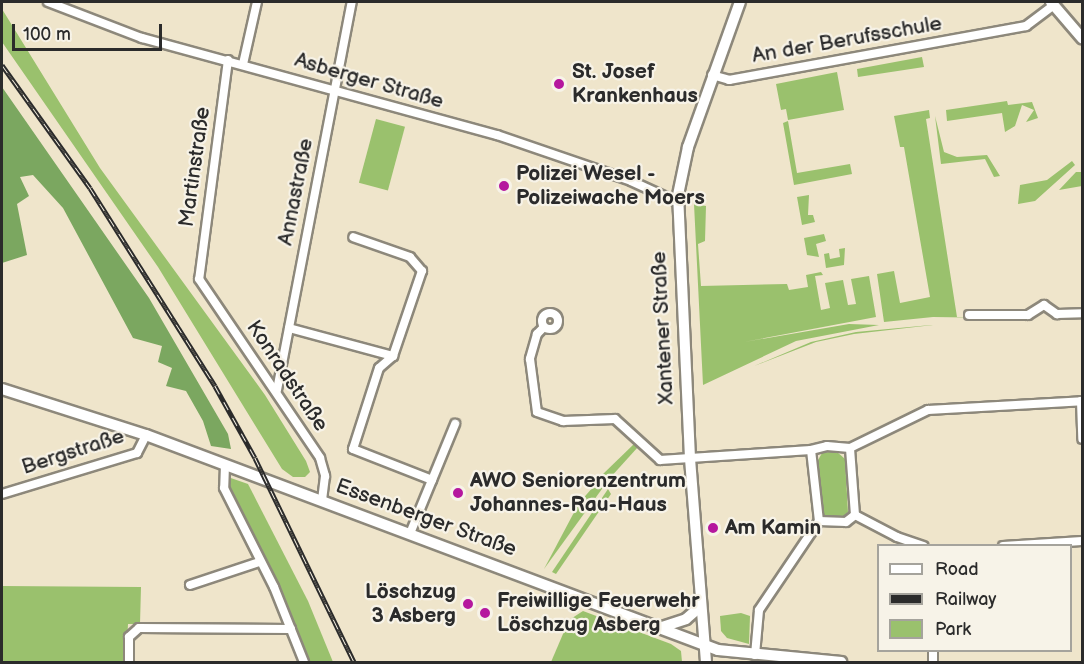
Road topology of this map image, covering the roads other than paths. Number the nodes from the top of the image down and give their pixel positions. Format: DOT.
graph roads {
  1 [pos="48,2"];
  2 [pos="257,2"];
  3 [pos="352,2"];
  4 [pos="740,2"];
  5 [pos="1052,3"];
  6 [pos="62,4"];
  7 [pos="1083,38"];
  8 [pos="228,60"];
  9 [pos="243,64"];
  10 [pos="712,75"];
  11 [pos="334,89"];
  12 [pos="677,202"];
  13 [pos="353,237"];
  14 [pos="200,279"];
  15 [pos="1083,314"];
  16 [pos="969,315"];
  17 [pos="544,327"];
  18 [pos="289,328"];
  19 [pos="393,356"];
  20 [pos="2,389"];
  21 [pos="277,390"];
  22 [pos="1082,401"];
  23 [pos="455,424"];
  24 [pos="146,435"];
  25 [pos="1083,439"];
  26 [pos="850,448"];
  27 [pos="810,450"];
  28 [pos="690,458"];
  29 [pos="225,465"];
  30 [pos="432,480"];
  31 [pos="2,494"];
  32 [pos="322,500"];
  33 [pos="855,514"];
  34 [pos="819,521"];
  35 [pos="411,531"];
  36 [pos="1083,541"];
  37 [pos="917,544"];
  38 [pos="1035,544"];
  39 [pos="259,562"];
  40 [pos="190,585"];
  41 [pos="700,607"];
  42 [pos="662,627"];
  43 [pos="291,629"];
  44 [pos="704,644"];
  45 [pos="755,655"];
  46 [pos="129,663"];
  47 [pos="304,663"];
  48 [pos="706,663"];
  49 [pos="842,663"];
  1 -- 6 [label="street, Asberger Straße"];
  2 -- 9 [label="street"];
  3 -- 11 [label="street, Annastraße"];
  4 -- 10 [label="street, Xantener Straße"];
  5 -- 7 [label="street"];
  5 -- 10 [label="street, An der Berufsschule"];
  6 -- 8 [label="street, Asberger Straße"];
  8 -- 9 [label="street, Asberger Straße"];
  8 -- 14 [label="street, Martinstraße"];
  9 -- 11 [label="street, Asberger Straße"];
  10 -- 12 [label="street, Xantener Straße"];
  11 -- 12 [label="street, Asberger Straße"];
  11 -- 18 [label="street, Annastraße"];
  12 -- 28 [label="street, Xantener Straße"];
  13 -- 19 [label="street"];
  14 -- 21 [label="street, Konradstraße"];
  15 -- 16 [label="street"];
  17 -- 28 [label="street"];
  18 -- 19 [label="street"];
  18 -- 21 [label="street, Annastraße"];
  19 -- 30 [label="street"];
  20 -- 24 [label="street, Essenberger Straße"];
  21 -- 32 [label="street, Konradstraße"];
  22 -- 25 [label="street"];
  22 -- 26 [label="street"];
  23 -- 30 [label="street"];
  24 -- 29 [label="street, Essenberger Straße"];
  24 -- 31 [label="street, Bergstraße"];
  26 -- 27 [label="street"];
  26 -- 33 [label="street"];
  27 -- 28 [label="street"];
  27 -- 34 [label="street"];
  28 -- 41 [label="street, Xantener Straße"];
  29 -- 32 [label="street, Essenberger Straße"];
  29 -- 39 [label="street"];
  30 -- 35 [label="street"];
  32 -- 35 [label="street, Essenberger Straße"];
  33 -- 34 [label="street"];
  33 -- 37 [label="street"];
  34 -- 45 [label="street"];
  35 -- 42 [label="street, Essenberger Straße"];
  36 -- 38 [label="street"];
  39 -- 40 [label="street"];
  39 -- 43 [label="street"];
  41 -- 42 [label="street"];
  41 -- 44 [label="street, Xantener Straße"];
  42 -- 44 [label="street, Essenberger Straße"];
  43 -- 46 [label="street"];
  43 -- 47 [label="street"];
  44 -- 45 [label="street, Essenberger Straße"];
  44 -- 48 [label="street, Xantener Straße"];
  45 -- 49 [label="street, Essenberger Straße"];
}
